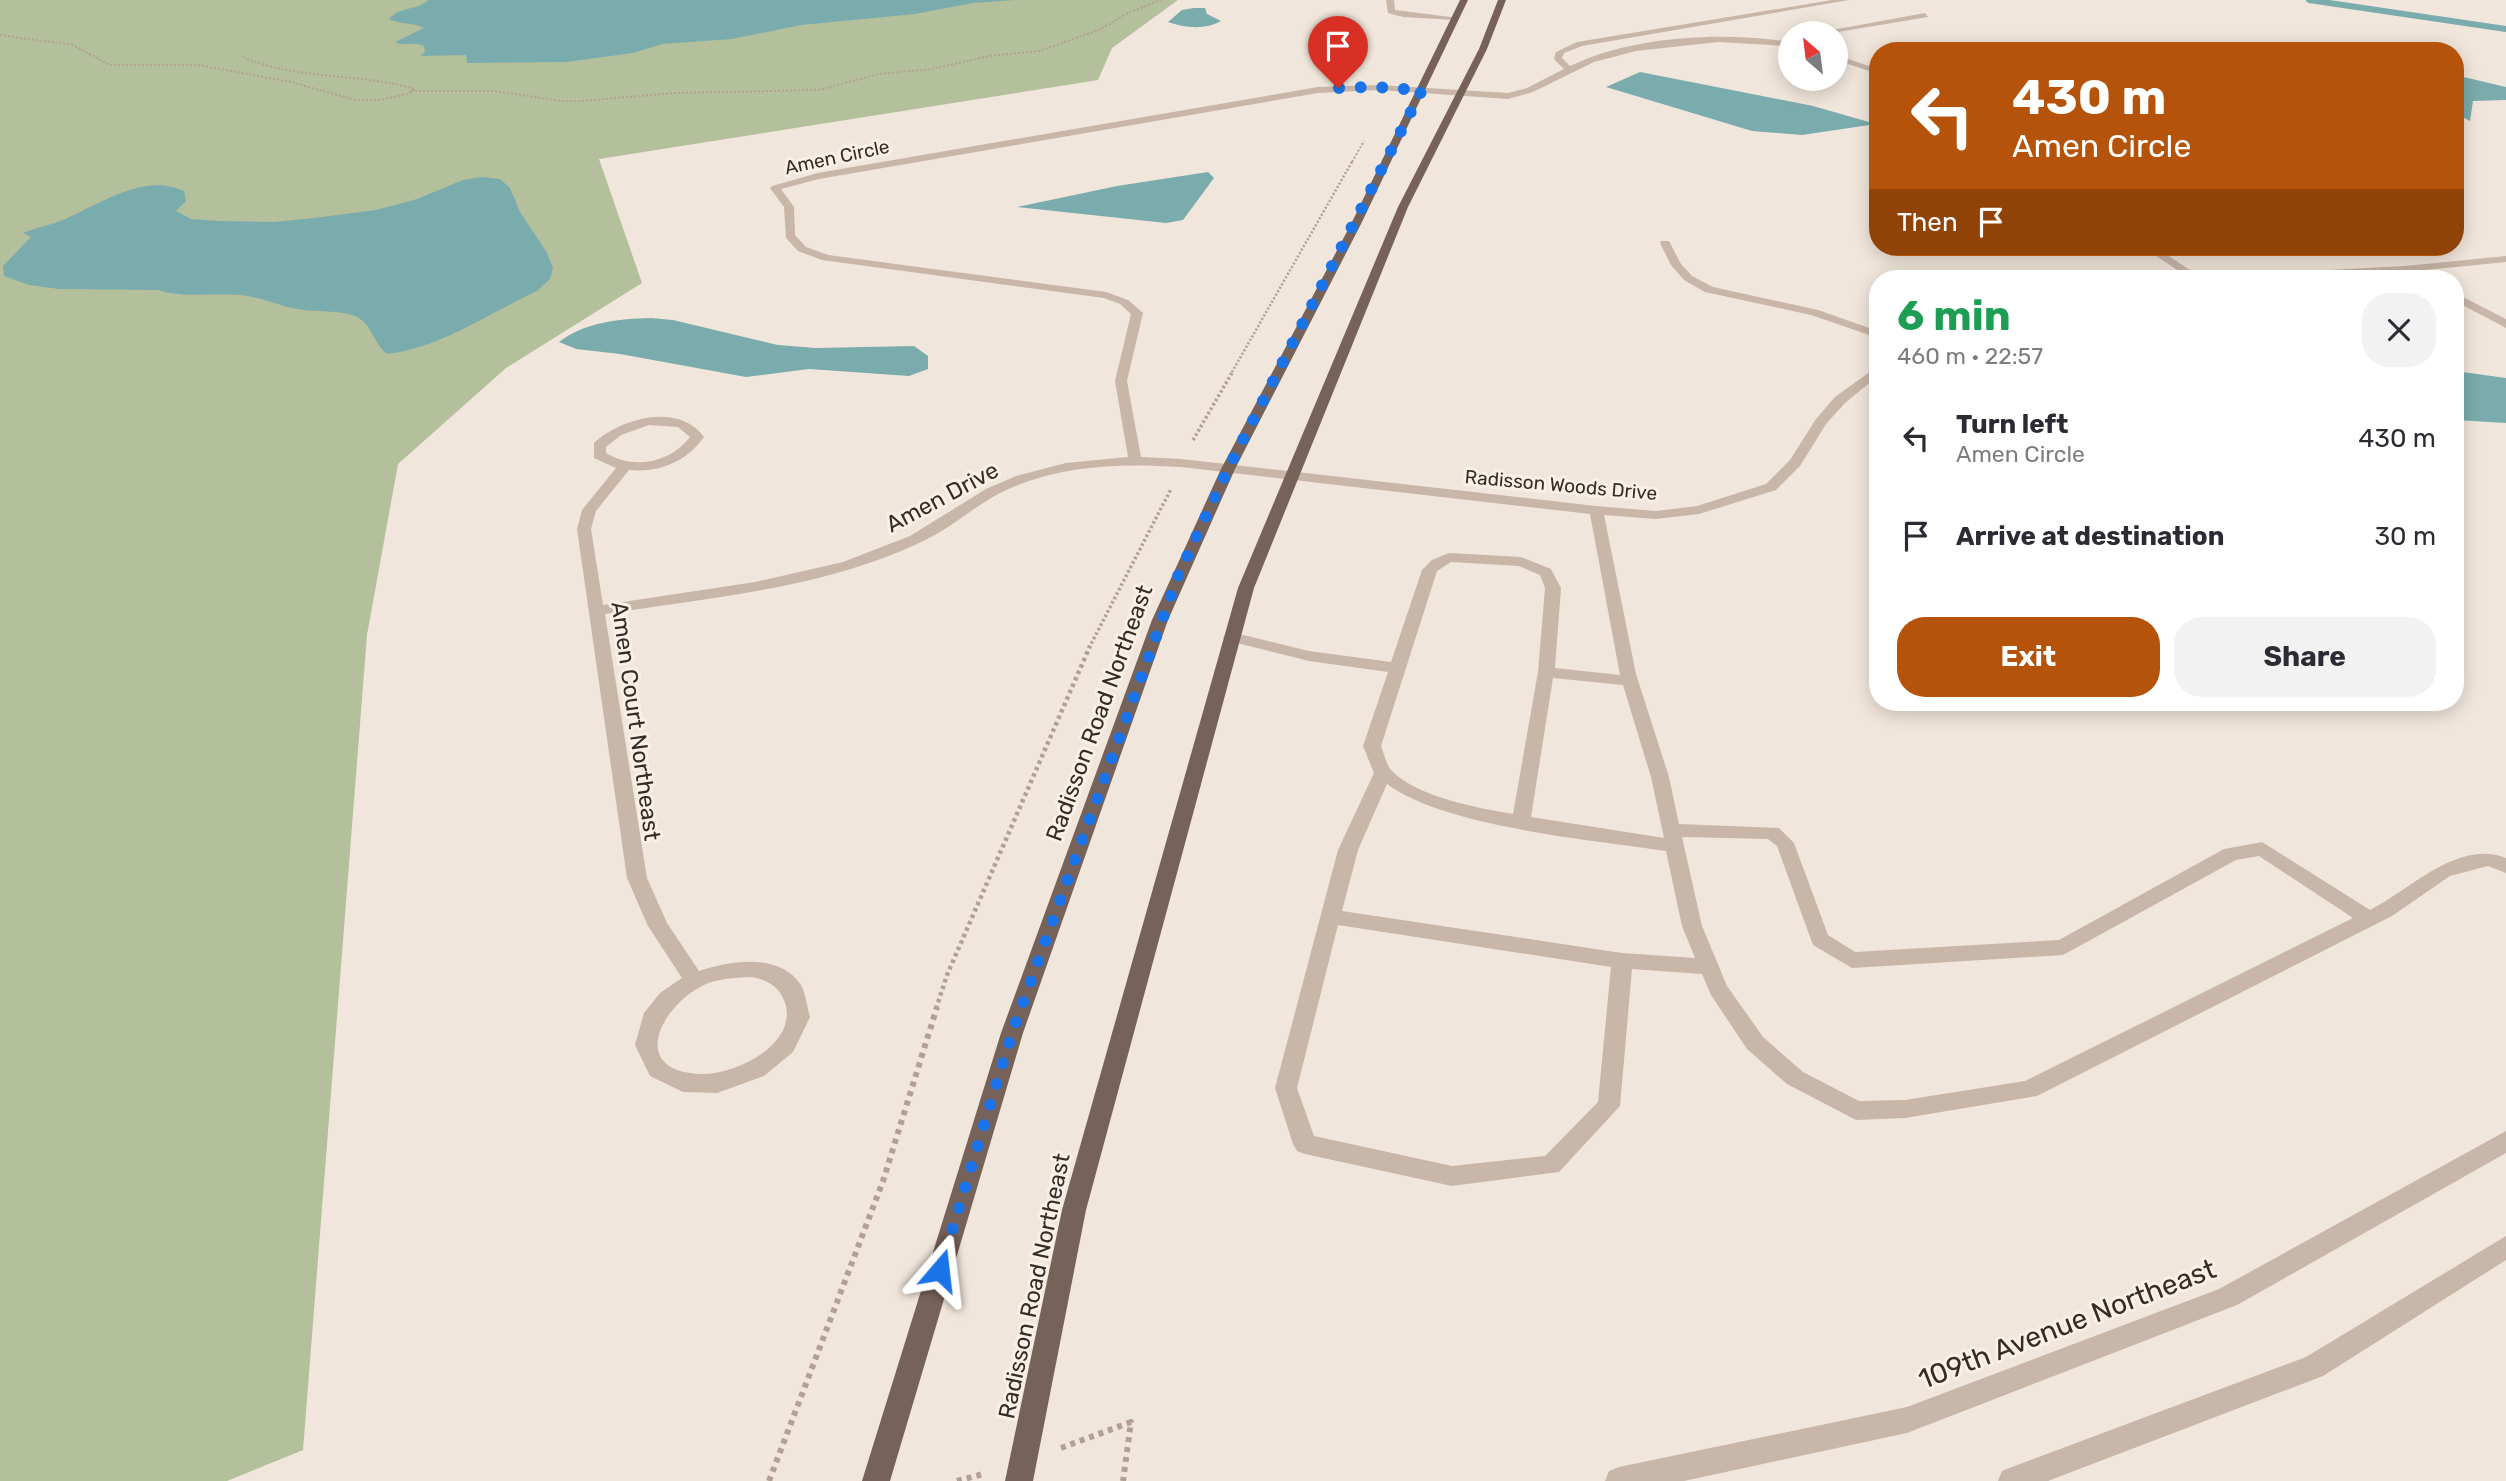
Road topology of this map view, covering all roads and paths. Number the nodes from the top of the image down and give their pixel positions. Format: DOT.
graph roads {
  1 [pos="1161,0"];
  2 [pos="1390,0"];
  3 [pos="1464,0"];
  4 [pos="1502,0"];
  5 [pos="1845,0"];
  6 [pos="1925,15"];
  7 [pos="1455,18"];
  8 [pos="1848,28"];
  9 [pos="0,34"];
  10 [pos="1778,41"];
  11 [pos="241,56"];
  12 [pos="1848,61"];
  13 [pos="1869,69"];
  14 [pos="1570,70"];
  15 [pos="1422,90"];
  16 [pos="411,91"];
  17 [pos="1459,94"];
  18 [pos="1364,139"];
  19 [pos="1665,243"];
  20 [pos="2162,256"];
  21 [pos="2506,259"];
  22 [pos="2405,269"];
  23 [pos="2184,270"];
  24 [pos="2386,270"];
  25 [pos="2464,301"];
  26 [pos="2506,324"];
  27 [pos="1869,332"];
  28 [pos="1869,377"];
  29 [pos="1192,441"];
  30 [pos="1135,459"];
  31 [pos="625,466"];
  32 [pos="1228,469"];
  33 [pos="1290,476"];
  34 [pos="1171,489"];
  35 [pos="1596,510"];
  36 [pos="597,611"];
  37 [pos="1231,637"];
  38 [pos="1397,668"];
  39 [pos="1546,672"];
  40 [pos="1630,681"];
  41 [pos="1383,773"];
  42 [pos="1521,822"];
  43 [pos="1673,838"];
  44 [pos="2506,866"];
  45 [pos="1331,917"];
  46 [pos="2369,919"];
  47 [pos="1622,961"];
  48 [pos="1709,967"];
  49 [pos="694,980"];
  50 [pos="2506,1141"];
  51 [pos="2506,1247"];
  52 [pos="1021,1472"];
  53 [pos="769,1481"];
  54 [pos="876,1481"];
  55 [pos="957,1481"];
  56 [pos="1123,1481"];
  57 [pos="1619,1481"];
  58 [pos="2012,1481"];
  1 -- 16 [label="path"];
  2 -- 7 [label="street"];
  3 -- 7 [label="main road, Radisson Road Northeast"];
  4 -- 17 [label="main road, Radisson Road Northeast"];
  5 -- 14 [label="street"];
  6 -- 8 [label="street"];
  7 -- 15 [label="main road, Radisson Road Northeast"];
  9 -- 16 [label="path"];
  10 -- 14 [label="street"];
  11 -- 16 [label="path"];
  12 -- 13 [label="street"];
  14 -- 17 [label="street"];
  15 -- 17 [label="street"];
  15 -- 30 [label="street, Amen Circle"];
  15 -- 32 [label="main road, Radisson Road Northeast"];
  17 -- 33 [label="main road, Radisson Road Northeast"];
  18 -- 29 [label="path"];
  19 -- 27 [label="street"];
  20 -- 23 [label="street"];
  21 -- 22 [label="street"];
  22 -- 24 [label="street"];
  25 -- 26 [label="street"];
  28 -- 35 [label="street, Radisson Woods Drive"];
  30 -- 32 [label="street, Amen Drive"];
  30 -- 36 [label="street, Amen Drive"];
  31 -- 31 [label="street"];
  31 -- 36 [label="street, Amen Court Northeast"];
  32 -- 33 [label="street, Radisson Woods Drive"];
  32 -- 54 [label="main road, Radisson Road Northeast"];
  33 -- 35 [label="street, Radisson Woods Drive"];
  33 -- 37 [label="main road, Radisson Road Northeast"];
  34 -- 53 [label="path"];
  35 -- 40 [label="street"];
  36 -- 49 [label="street, Amen Court Northeast"];
  37 -- 38 [label="street"];
  37 -- 52 [label="main road, Radisson Road Northeast"];
  38 -- 39 [label="street"];
  38 -- 41 [label="street"];
  39 -- 40 [label="street"];
  39 -- 42 [label="street"];
  40 -- 43 [label="street"];
  41 -- 42 [label="street"];
  41 -- 45 [label="street"];
  42 -- 43 [label="street"];
  43 -- 46 [label="street"];
  43 -- 48 [label="street"];
  44 -- 46 [label="street"];
  45 -- 47 [label="street"];
  45 -- 47 [label="street"];
  46 -- 48 [label="street"];
  47 -- 48 [label="street"];
  49 -- 49 [label="street"];
  50 -- 57 [label="street, 109th Avenue Northeast"];
  51 -- 58 [label="street"];
  52 -- 55 [label="path"];
  52 -- 56 [label="path"];
}
